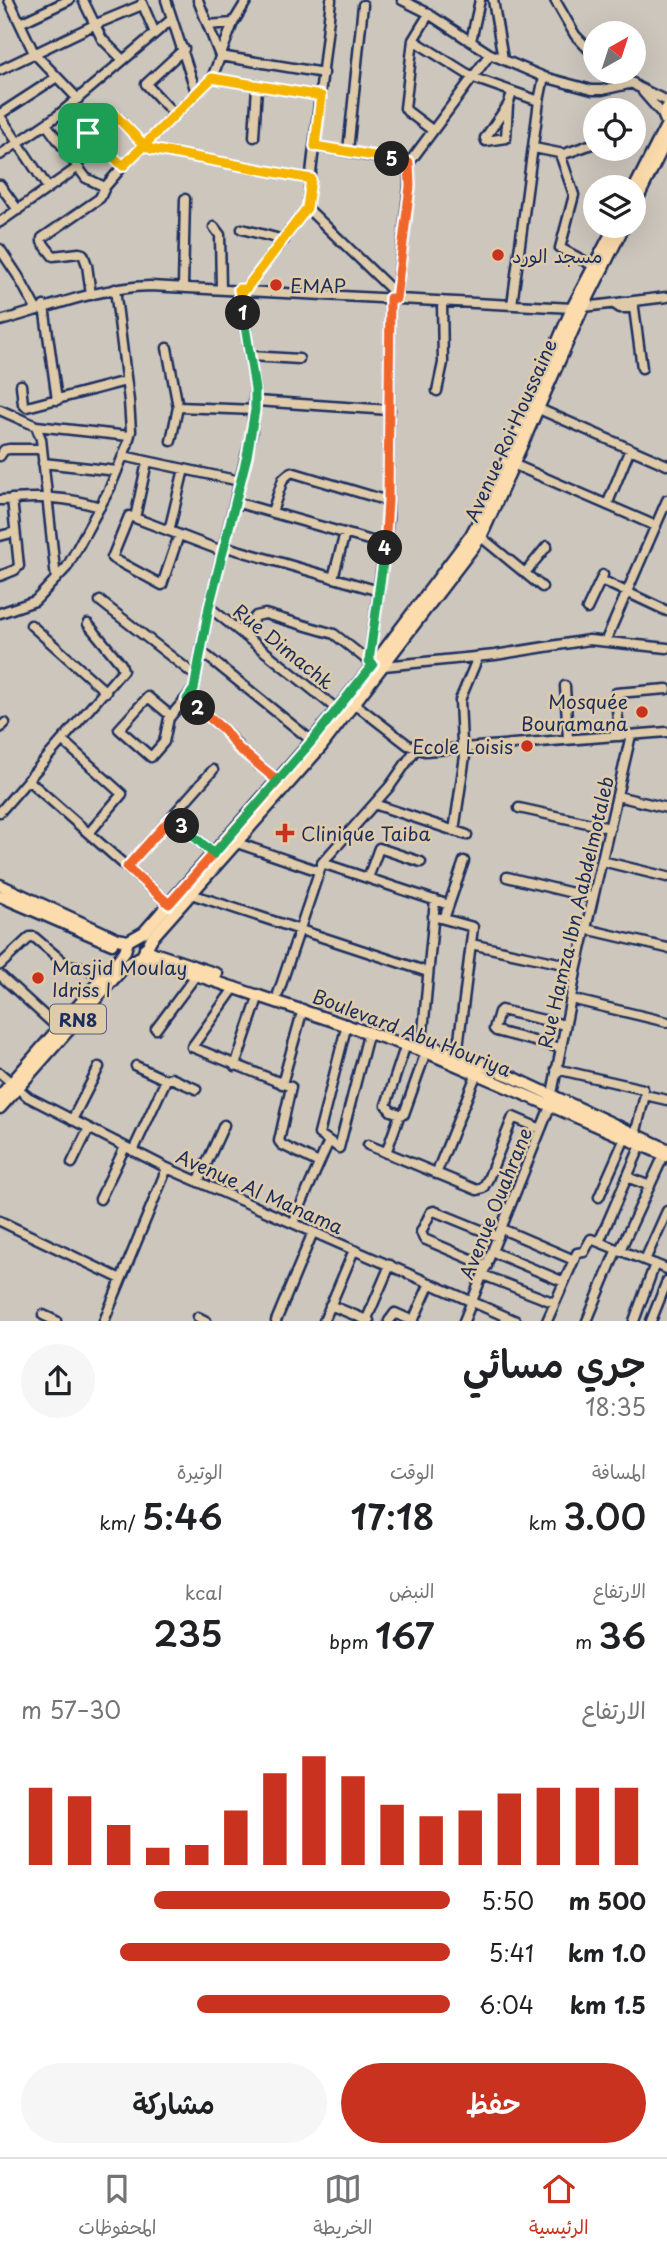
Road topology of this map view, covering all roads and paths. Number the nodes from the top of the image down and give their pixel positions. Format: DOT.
graph roads {
  1 [pos="9,0"];
  2 [pos="69,0"];
  3 [pos="83,0"];
  4 [pos="166,0"];
  5 [pos="198,0"];
  6 [pos="247,0"];
  7 [pos="331,0"];
  8 [pos="402,0"];
  9 [pos="426,0"];
  10 [pos="480,0"];
  11 [pos="493,0"];
  12 [pos="555,0"];
  13 [pos="141,2"];
  14 [pos="52,4"];
  15 [pos="363,5"];
  16 [pos="426,13"];
  17 [pos="172,19"];
  18 [pos="20,23"];
  19 [pos="233,23"];
  20 [pos="94,24"];
  21 [pos="208,25"];
  22 [pos="155,33"];
  23 [pos="413,40"];
  24 [pos="471,41"];
  25 [pos="583,43"];
  26 [pos="184,49"];
  27 [pos="34,53"];
  28 [pos="490,54"];
  29 [pos="220,56"];
  30 [pos="503,59"];
  31 [pos="123,60"];
  32 [pos="1,67"];
  33 [pos="324,73"];
  34 [pos="57,76"];
  35 [pos="544,77"];
  36 [pos="212,78"];
  37 [pos="474,78"];
  38 [pos="635,85"];
  39 [pos="257,86"];
  40 [pos="196,92"];
  41 [pos="512,93"];
  42 [pos="321,96"];
  43 [pos="78,99"];
  44 [pos="667,101"];
  45 [pos="539,102"];
  46 [pos="508,105"];
  47 [pos="66,108"];
  48 [pos="0,115"];
  49 [pos="175,115"];
  50 [pos="666,118"];
  51 [pos="46,124"];
  52 [pos="432,130"];
  53 [pos="88,133"];
  54 [pos="254,137"];
  55 [pos="667,139"];
  56 [pos="18,142"];
  57 [pos="144,145"];
  58 [pos="315,146"];
  59 [pos="534,148"];
  60 [pos="583,148"];
  61 [pos="348,150"];
  62 [pos="560,153"];
  63 [pos="65,154"];
  64 [pos="0,155"];
  65 [pos="409,163"];
  66 [pos="123,166"];
  67 [pos="77,168"];
  68 [pos="640,175"];
  69 [pos="311,179"];
  70 [pos="646,182"];
  71 [pos="0,185"];
  72 [pos="105,187"];
  73 [pos="48,188"];
  74 [pos="186,199"];
  75 [pos="307,208"];
  76 [pos="18,210"];
  77 [pos="0,222"];
  78 [pos="214,227"];
  79 [pos="242,229"];
  80 [pos="609,238"];
  81 [pos="617,238"];
  82 [pos="284,240"];
  83 [pos="0,249"];
  84 [pos="594,266"];
  85 [pos="183,288"];
  86 [pos="115,289"];
  87 [pos="221,289"];
  88 [pos="242,289"];
  89 [pos="91,295"];
  90 [pos="394,297"];
  91 [pos="667,297"];
  92 [pos="442,301"];
  93 [pos="614,304"];
  94 [pos="512,305"];
  95 [pos="40,307"];
  96 [pos="579,307"];
  97 [pos="0,321"];
  98 [pos="167,348"];
  99 [pos="251,356"];
  100 [pos="299,359"];
  101 [pos="642,368"];
  102 [pos="126,382"];
  103 [pos="21,385"];
  104 [pos="437,391"];
  105 [pos="57,400"];
  106 [pos="255,406"];
  107 [pos="178,407"];
  108 [pos="539,409"];
  109 [pos="0,410"];
  110 [pos="390,410"];
  111 [pos="36,426"];
  112 [pos="130,436"];
  113 [pos="171,441"];
  114 [pos="42,449"];
  115 [pos="630,449"];
  116 [pos="1,451"];
  117 [pos="123,456"];
  118 [pos="147,462"];
  119 [pos="43,463"];
  120 [pos="515,465"];
  121 [pos="667,465"];
  122 [pos="184,469"];
  123 [pos="117,471"];
  124 [pos="240,481"];
  125 [pos="47,496"];
  126 [pos="12,499"];
  127 [pos="0,500"];
  128 [pos="667,500"];
  129 [pos="388,501"];
  130 [pos="235,502"];
  131 [pos="607,505"];
  132 [pos="100,508"];
  133 [pos="272,512"];
  134 [pos="131,518"];
  135 [pos="656,526"];
  136 [pos="169,531"];
  137 [pos="15,532"];
  138 [pos="345,533"];
  139 [pos="179,535"];
  140 [pos="0,536"];
  141 [pos="481,537"];
  142 [pos="386,545"];
  143 [pos="547,546"];
  144 [pos="223,549"];
  145 [pos="525,573"];
  146 [pos="0,576"];
  147 [pos="333,578"];
  148 [pos="56,579"];
  149 [pos="542,587"];
  150 [pos="379,591"];
  151 [pos="626,592"];
  152 [pos="100,601"];
  153 [pos="209,607"];
  154 [pos="587,609"];
  155 [pos="667,611"];
  156 [pos="0,613"];
  157 [pos="88,624"];
  158 [pos="31,625"];
  159 [pos="242,633"];
  160 [pos="606,640"];
  161 [pos="667,648"];
  162 [pos="202,652"];
  163 [pos="478,657"];
  164 [pos="375,664"];
  165 [pos="196,676"];
  166 [pos="565,686"];
  167 [pos="667,689"];
  168 [pos="106,692"];
  169 [pos="187,699"];
  170 [pos="355,704"];
  171 [pos="338,710"];
  172 [pos="172,716"];
  173 [pos="667,732"];
  174 [pos="631,735"];
  175 [pos="618,736"];
  176 [pos="568,739"];
  177 [pos="63,741"];
  178 [pos="312,741"];
  179 [pos="463,748"];
  180 [pos="416,749"];
  181 [pos="213,770"];
  182 [pos="28,780"];
  183 [pos="278,781"];
  184 [pos="617,796"];
  185 [pos="374,804"];
  186 [pos="2,807"];
  187 [pos="519,808"];
  188 [pos="667,808"];
  189 [pos="172,817"];
  190 [pos="610,828"];
  191 [pos="454,831"];
  192 [pos="89,833"];
  193 [pos="467,835"];
  194 [pos="237,843"];
  195 [pos="214,854"];
  196 [pos="464,861"];
  197 [pos="602,861"];
  198 [pos="421,862"];
  199 [pos="127,867"];
  200 [pos="320,867"];
  201 [pos="508,877"];
  202 [pos="667,877"];
  203 [pos="368,878"];
  204 [pos="0,885"];
  205 [pos="191,894"];
  206 [pos="0,896"];
  207 [pos="593,898"];
  208 [pos="435,900"];
  209 [pos="169,904"];
  210 [pos="449,905"];
  211 [pos="433,916"];
  212 [pos="444,919"];
  213 [pos="586,929"];
  214 [pos="299,930"];
  215 [pos="471,944"];
  216 [pos="128,945"];
  217 [pos="145,947"];
  218 [pos="667,948"];
  219 [pos="137,959"];
  220 [pos="0,965"];
  221 [pos="577,967"];
  222 [pos="428,972"];
  223 [pos="197,974"];
  224 [pos="0,975"];
  225 [pos="102,978"];
  226 [pos="235,987"];
  227 [pos="278,994"];
  228 [pos="259,995"];
  229 [pos="571,999"];
  230 [pos="303,1009"];
  231 [pos="667,1022"];
  232 [pos="347,1024"];
  233 [pos="565,1025"];
  234 [pos="59,1029"];
  235 [pos="156,1029"];
  236 [pos="369,1031"];
  237 [pos="406,1044"];
  238 [pos="424,1047"];
  239 [pos="561,1048"];
  240 [pos="457,1056"];
  241 [pos="136,1066"];
  242 [pos="235,1066"];
  243 [pos="99,1067"];
  244 [pos="556,1069"];
  245 [pos="0,1073"];
  246 [pos="477,1073"];
  247 [pos="166,1080"];
  248 [pos="282,1084"];
  249 [pos="15,1086"];
  250 [pos="197,1089"];
  251 [pos="645,1095"];
  252 [pos="0,1097"];
  253 [pos="550,1100"];
  254 [pos="667,1100"];
  255 [pos="0,1108"];
  256 [pos="400,1114"];
  257 [pos="72,1120"];
  258 [pos="224,1125"];
  259 [pos="89,1128"];
  260 [pos="541,1129"];
  261 [pos="634,1139"];
  262 [pos="329,1141"];
  263 [pos="368,1145"];
  264 [pos="129,1149"];
  265 [pos="386,1153"];
  266 [pos="666,1153"];
  267 [pos="72,1163"];
  268 [pos="320,1163"];
  269 [pos="167,1168"];
  270 [pos="436,1174"];
  271 [pos="627,1177"];
  272 [pos="198,1182"];
  273 [pos="650,1186"];
  274 [pos="599,1197"];
  275 [pos="100,1199"];
  276 [pos="667,1211"];
  277 [pos="0,1221"];
  278 [pos="293,1223"];
  279 [pos="313,1232"];
  280 [pos="500,1233"];
  281 [pos="599,1242"];
  282 [pos="354,1250"];
  283 [pos="619,1250"];
  284 [pos="493,1252"];
  285 [pos="574,1260"];
  286 [pos="645,1260"];
  287 [pos="390,1265"];
  288 [pos="655,1265"];
  289 [pos="487,1266"];
  290 [pos="667,1268"];
  291 [pos="484,1275"];
  292 [pos="121,1279"];
  293 [pos="667,1281"];
  294 [pos="564,1282"];
  295 [pos="430,1283"];
  296 [pos="473,1301"];
  297 [pos="555,1303"];
  298 [pos="330,1305"];
  299 [pos="43,1315"];
  300 [pos="502,1318"];
  301 [pos="367,1320"];
  302 [pos="56,1321"];
  303 [pos="104,1321"];
  304 [pos="275,1321"];
  305 [pos="324,1321"];
  306 [pos="389,1321"];
  307 [pos="413,1321"];
  308 [pos="464,1321"];
  309 [pos="516,1321"];
  310 [pos="547,1321"];
  311 [pos="587,1321"];
  312 [pos="634,1321"];
  313 [pos="651,1321"];
  1 -- 18 [label="street"];
  2 -- 14 [label="street"];
  3 -- 20 [label="street"];
  4 -- 17 [label="street"];
  5 -- 21 [label="street"];
  6 -- 19 [label="street"];
  7 -- 33 [label="street"];
  8 -- 16 [label="street"];
  9 -- 16 [label="street"];
  10 -- 24 [label="street"];
  11 -- 30 [label="street"];
  12 -- 25 [label="street"];
  13 -- 20 [label="street"];
  13 -- 22 [label="street"];
  14 -- 18 [label="street"];
  15 -- 61 [label="street"];
  16 -- 23 [label="street"];
  16 -- 24 [label="street"];
  17 -- 22 [label="street"];
  17 -- 26 [label="street"];
  18 -- 27 [label="street"];
  19 -- 21 [label="street"];
  19 -- 29 [label="street"];
  20 -- 27 [label="street"];
  20 -- 31 [label="street"];
  21 -- 29 [label="street"];
  22 -- 31 [label="street"];
  23 -- 37 [label="street"];
  23 -- 52 [label="street"];
  24 -- 28 [label="street"];
  26 -- 40 [label="street"];
  26 -- 49 [label="street"];
  27 -- 32 [label="street"];
  27 -- 34 [label="street"];
  28 -- 30 [label="street"];
  28 -- 37 [label="street"];
  29 -- 33 [label="street"];
  29 -- 36 [label="street"];
  30 -- 35 [label="street"];
  31 -- 43 [label="street"];
  33 -- 42 [label="street"];
  34 -- 43 [label="street"];
  34 -- 48 [label="street"];
  35 -- 38 [label="street"];
  35 -- 45 [label="street"];
  36 -- 39 [label="street"];
  36 -- 40 [label="street"];
  37 -- 41 [label="street"];
  37 -- 52 [label="street"];
  38 -- 44 [label="street"];
  38 -- 50 [label="street"];
  39 -- 42 [label="street"];
  39 -- 54 [label="street"];
  40 -- 49 [label="street"];
  41 -- 45 [label="street"];
  41 -- 46 [label="street"];
  42 -- 58 [label="street"];
  43 -- 47 [label="street"];
  45 -- 59 [label="street"];
  47 -- 51 [label="street"];
  47 -- 53 [label="street"];
  48 -- 56 [label="street"];
  49 -- 57 [label="street"];
  50 -- 68 [label="main road"];
  51 -- 56 [label="street"];
  51 -- 63 [label="street"];
  52 -- 65 [label="street"];
  53 -- 57 [label="street"];
  53 -- 63 [label="street"];
  53 -- 66 [label="street"];
  55 -- 70 [label="main road"];
  56 -- 64 [label="street"];
  56 -- 73 [label="street"];
  57 -- 66 [label="street"];
  57 -- 69 [label="street"];
  58 -- 61 [label="street"];
  58 -- 69 [label="street"];
  59 -- 62 [label="street"];
  59 -- 94 [label="street"];
  60 -- 62 [label="street"];
  61 -- 65 [label="street"];
  62 -- 84 [label="street"];
  63 -- 67 [label="street"];
  65 -- 90 [label="street"];
  66 -- 72 [label="street"];
  67 -- 72 [label="street"];
  67 -- 73 [label="street"];
  69 -- 75 [label="street"];
  71 -- 76 [label="street"];
  72 -- 89 [label="street"];
  73 -- 76 [label="street"];
  74 -- 85 [label="street"];
  75 -- 82 [label="street"];
  75 -- 90 [label="street"];
  76 -- 77 [label="street"];
  78 -- 87 [label="street"];
  79 -- 82 [label="street"];
  80 -- 84 [label="main road, Avenue Roi Houssaine / RN8"];
  81 -- 96 [label="main road, Avenue Roi Houssaine / RN8"];
  82 -- 88 [label="street"];
  83 -- 95 [label="street"];
  84 -- 96 [label="main road, Avenue Roi Houssaine / RN8"];
  85 -- 86 [label="street"];
  85 -- 87 [label="street"];
  86 -- 89 [label="street"];
  86 -- 102 [label="street"];
  87 -- 88 [label="street"];
  88 -- 90 [label="street"];
  88 -- 99 [label="street"];
  89 -- 95 [label="street"];
  90 -- 92 [label="street"];
  90 -- 110 [label="street"];
  91 -- 93 [label="street"];
  92 -- 94 [label="street"];
  92 -- 104 [label="street"];
  93 -- 96 [label="street"];
  93 -- 101 [label="street"];
  94 -- 96 [label="street"];
  95 -- 97 [label="street"];
  95 -- 105 [label="street"];
  96 -- 108 [label="main road, Avenue Roi Houssaine / RN8"];
  96 -- 164 [label="main road, Avenue Roi Houssaine / RN8"];
  98 -- 107 [label="street"];
  99 -- 100 [label="street"];
  99 -- 106 [label="street"];
  102 -- 105 [label="street"];
  102 -- 112 [label="street"];
  103 -- 105 [label="street"];
  106 -- 107 [label="street"];
  106 -- 110 [label="street"];
  106 -- 124 [label="street"];
  107 -- 113 [label="street"];
  108 -- 115 [label="street"];
  108 -- 120 [label="main road, Avenue Roi Houssaine / RN8"];
  109 -- 111 [label="street"];
  110 -- 129 [label="street"];
  111 -- 112 [label="street"];
  111 -- 114 [label="street"];
  112 -- 117 [label="street"];
  114 -- 116 [label="street"];
  114 -- 119 [label="street"];
  115 -- 121 [label="street"];
  115 -- 131 [label="street"];
  117 -- 118 [label="street"];
  117 -- 123 [label="street"];
  118 -- 122 [label="street"];
  118 -- 134 [label="street"];
  119 -- 123 [label="street"];
  119 -- 125 [label="street"];
  120 -- 131 [label="street"];
  120 -- 141 [label="main road, Avenue Roi Houssaine / RN8"];
  122 -- 124 [label="street"];
  122 -- 136 [label="street"];
  123 -- 132 [label="street"];
  124 -- 130 [label="street"];
  125 -- 126 [label="street"];
  125 -- 132 [label="street"];
  125 -- 148 [label="street"];
  126 -- 127 [label="street"];
  126 -- 137 [label="street"];
  128 -- 135 [label="street"];
  129 -- 133 [label="street"];
  129 -- 142 [label="street"];
  130 -- 133 [label="street"];
  130 -- 144 [label="street"];
  131 -- 135 [label="street"];
  132 -- 148 [label="street"];
  133 -- 138 [label="street"];
  134 -- 136 [label="street"];
  134 -- 139 [label="street"];
  135 -- 151 [label="street"];
  136 -- 139 [label="street"];
  137 -- 140 [label="street"];
  137 -- 146 [label="street"];
  138 -- 142 [label="street"];
  138 -- 147 [label="street"];
  139 -- 144 [label="street"];
  141 -- 145 [label="street"];
  141 -- 164 [label="main road, Avenue Roi Houssaine / RN8"];
  142 -- 150 [label="street"];
  143 -- 145 [label="street"];
  144 -- 147 [label="street"];
  144 -- 153 [label="street"];
  145 -- 149 [label="street"];
  147 -- 150 [label="street"];
  148 -- 156 [label="street"];
  150 -- 164 [label="street"];
  151 -- 154 [label="street"];
  151 -- 155 [label="street"];
  151 -- 160 [label="street"];
  152 -- 165 [label="street"];
  153 -- 159 [label="street, Rue Dimachk"];
  153 -- 162 [label="street"];
  157 -- 168 [label="street"];
  158 -- 168 [label="street"];
  159 -- 164 [label="street"];
  159 -- 171 [label="street, Rue Dimachk"];
  160 -- 161 [label="street"];
  160 -- 163 [label="street"];
  162 -- 165 [label="street"];
  162 -- 178 [label="street"];
  163 -- 164 [label="street"];
  163 -- 179 [label="street"];
  164 -- 170 [label="main road, Avenue Roi Houssaine / RN8"];
  164 -- 171 [label="main road, Avenue Roi Houssaine / RN8"];
  165 -- 169 [label="street"];
  166 -- 176 [label="street"];
  167 -- 175 [label="street"];
  168 -- 177 [label="street"];
  169 -- 172 [label="street"];
  169 -- 183 [label="street"];
  170 -- 180 [label="street"];
  170 -- 194 [label="main road, Avenue Roi Houssaine / RN8"];
  171 -- 178 [label="main road, Avenue Roi Houssaine / RN8"];
  172 -- 172 [label="street"];
  173 -- 174 [label="street"];
  174 -- 175 [label="street"];
  174 -- 184 [label="street, Rue Hamza Ibn Aabdelmotaleb"];
  175 -- 176 [label="street"];
  176 -- 179 [label="street"];
  177 -- 182 [label="street"];
  177 -- 192 [label="street"];
  178 -- 183 [label="main road, Avenue Roi Houssaine / RN8"];
  179 -- 180 [label="street"];
  179 -- 191 [label="street"];
  180 -- 185 [label="street"];
  181 -- 189 [label="street"];
  182 -- 186 [label="street"];
  182 -- 192 [label="street"];
  183 -- 195 [label="main road, Avenue Roi Houssaine / RN8"];
  184 -- 188 [label="street"];
  184 -- 190 [label="street, Rue Hamza Ibn Aabdelmotaleb"];
  185 -- 191 [label="street"];
  185 -- 200 [label="street"];
  187 -- 190 [label="street"];
  189 -- 195 [label="street"];
  189 -- 199 [label="street"];
  190 -- 197 [label="street, Rue Hamza Ibn Aabdelmotaleb"];
  191 -- 193 [label="street"];
  192 -- 199 [label="street"];
  194 -- 200 [label="street"];
  194 -- 205 [label="main road, Avenue Roi Houssaine / RN8"];
  195 -- 209 [label="main road, Avenue Roi Houssaine / RN8"];
  196 -- 210 [label="street"];
  197 -- 202 [label="street"];
  197 -- 207 [label="street, Rue Hamza Ibn Aabdelmotaleb"];
  198 -- 203 [label="street"];
  199 -- 209 [label="street"];
  200 -- 203 [label="street"];
  200 -- 214 [label="street"];
  201 -- 207 [label="street"];
  203 -- 208 [label="street"];
  204 -- 216 [label="main road"];
  205 -- 214 [label="street"];
  205 -- 217 [label="main road, Avenue Roi Houssaine / RN8"];
  206 -- 216 [label="main road"];
  207 -- 213 [label="street, Rue Hamza Ibn Aabdelmotaleb"];
  208 -- 210 [label="street"];
  208 -- 211 [label="street"];
  209 -- 216 [label="main road, Avenue Roi Houssaine / RN8"];
  210 -- 212 [label="street"];
  211 -- 212 [label="street"];
  211 -- 222 [label="street"];
  212 -- 215 [label="street"];
  213 -- 218 [label="street"];
  213 -- 221 [label="street, Rue Hamza Ibn Aabdelmotaleb"];
  214 -- 222 [label="street"];
  214 -- 227 [label="street"];
  215 -- 221 [label="street"];
  215 -- 240 [label="street"];
  216 -- 217 [label="main road"];
  216 -- 219 [label="main road"];
  216 -- 225 [label="main road, RN8"];
  217 -- 219 [label="main road, RN8"];
  217 -- 227 [label="main road, Boulevard Abu Houriya"];
  219 -- 223 [label="main road, Boulevard Abu Houriya"];
  219 -- 249 [label="main road, RN8"];
  220 -- 225 [label="street"];
  221 -- 229 [label="street, Rue Hamza Ibn Aabdelmotaleb"];
  222 -- 238 [label="street"];
  223 -- 226 [label="main road, Boulevard Abu Houriya"];
  223 -- 235 [label="street"];
  224 -- 234 [label="street"];
  225 -- 234 [label="main road, RN8"];
  226 -- 228 [label="main road, Boulevard Abu Houriya"];
  226 -- 242 [label="street"];
  227 -- 238 [label="main road, Boulevard Abu Houriya"];
  228 -- 230 [label="main road, Boulevard Abu Houriya"];
  228 -- 242 [label="street"];
  229 -- 231 [label="street"];
  229 -- 233 [label="street, Rue Hamza Ibn Aabdelmotaleb"];
  230 -- 232 [label="main road, Boulevard Abu Houriya"];
  230 -- 248 [label="street"];
  232 -- 236 [label="main road, Boulevard Abu Houriya"];
  232 -- 262 [label="street"];
  233 -- 239 [label="street, Rue Hamza Ibn Aabdelmotaleb"];
  233 -- 239 [label="street"];
  234 -- 249 [label="main road, RN8"];
  236 -- 237 [label="main road, Boulevard Abu Houriya"];
  236 -- 262 [label="street"];
  237 -- 238 [label="main road, Boulevard Abu Houriya"];
  237 -- 256 [label="street"];
  238 -- 240 [label="main road, Boulevard Abu Houriya"];
  238 -- 246 [label="main road, Boulevard Abu Houriya"];
  238 -- 256 [label="street"];
  239 -- 244 [label="street, Rue Hamza Ibn Aabdelmotaleb"];
  240 -- 253 [label="main road, Boulevard Abu Houriya"];
  241 -- 247 [label="street"];
  242 -- 248 [label="street"];
  243 -- 257 [label="street"];
  244 -- 251 [label="street"];
  244 -- 253 [label="street, Rue Hamza Ibn Aabdelmotaleb"];
  245 -- 249 [label="street, Avenue Al Manama"];
  246 -- 253 [label="main road, Boulevard Abu Houriya"];
  246 -- 270 [label="street"];
  247 -- 250 [label="street"];
  247 -- 264 [label="street"];
  248 -- 268 [label="street"];
  249 -- 252 [label="main road, RN8"];
  249 -- 255 [label="main road, RN8"];
  249 -- 257 [label="street, Avenue Al Manama"];
  251 -- 254 [label="street"];
  251 -- 261 [label="street"];
  253 -- 260 [label="street, Avenue Ouahrane"];
  253 -- 261 [label="main road, Boulevard Abu Houriya"];
  256 -- 265 [label="street"];
  257 -- 259 [label="street, Avenue Al Manama"];
  258 -- 272 [label="street"];
  259 -- 264 [label="street, Avenue Al Manama"];
  259 -- 267 [label="street"];
  260 -- 270 [label="street"];
  260 -- 280 [label="street, Avenue Ouahrane"];
  261 -- 266 [label="main road, Boulevard Abu Houriya"];
  261 -- 271 [label="street"];
  261 -- 274 [label="street"];
  262 -- 268 [label="street"];
  263 -- 265 [label="street"];
  264 -- 269 [label="street, Avenue Al Manama"];
  264 -- 275 [label="street"];
  265 -- 270 [label="street"];
  266 -- 273 [label="street"];
  268 -- 278 [label="street"];
  269 -- 272 [label="street, Avenue Al Manama"];
  269 -- 292 [label="street"];
  271 -- 273 [label="street"];
  271 -- 281 [label="street"];
  272 -- 278 [label="street, Avenue Al Manama"];
  273 -- 283 [label="street"];
  276 -- 286 [label="street"];
  277 -- 292 [label="street"];
  278 -- 279 [label="street, Avenue Al Manama"];
  279 -- 282 [label="street, Avenue Al Manama"];
  279 -- 304 [label="street"];
  280 -- 284 [label="street, Avenue Ouahrane"];
  280 -- 285 [label="street"];
  280 -- 289 [label="street"];
  281 -- 283 [label="street"];
  281 -- 285 [label="street"];
  282 -- 287 [label="street, Avenue Al Manama"];
  282 -- 298 [label="street"];
  283 -- 286 [label="street"];
  283 -- 311 [label="street"];
  284 -- 289 [label="street, Avenue Ouahrane"];
  284 -- 294 [label="street"];
  285 -- 294 [label="street"];
  286 -- 288 [label="street"];
  287 -- 295 [label="street, Avenue Al Manama"];
  287 -- 301 [label="street"];
  288 -- 290 [label="street"];
  288 -- 312 [label="street"];
  289 -- 291 [label="street, Avenue Ouahrane"];
  291 -- 296 [label="street, Avenue Ouahrane"];
  291 -- 297 [label="street"];
  292 -- 303 [label="street"];
  293 -- 313 [label="street"];
  294 -- 297 [label="street"];
  295 -- 296 [label="street, Avenue Al Manama"];
  295 -- 307 [label="street"];
  296 -- 300 [label="street, Avenue Al Manama"];
  296 -- 308 [label="street, Avenue Ouahrane"];
  297 -- 310 [label="street"];
  298 -- 301 [label="street"];
  298 -- 305 [label="street"];
  299 -- 302 [label="street"];
  300 -- 309 [label="street, Avenue Al Manama"];
  306 -- 307 [label="street"];
}
